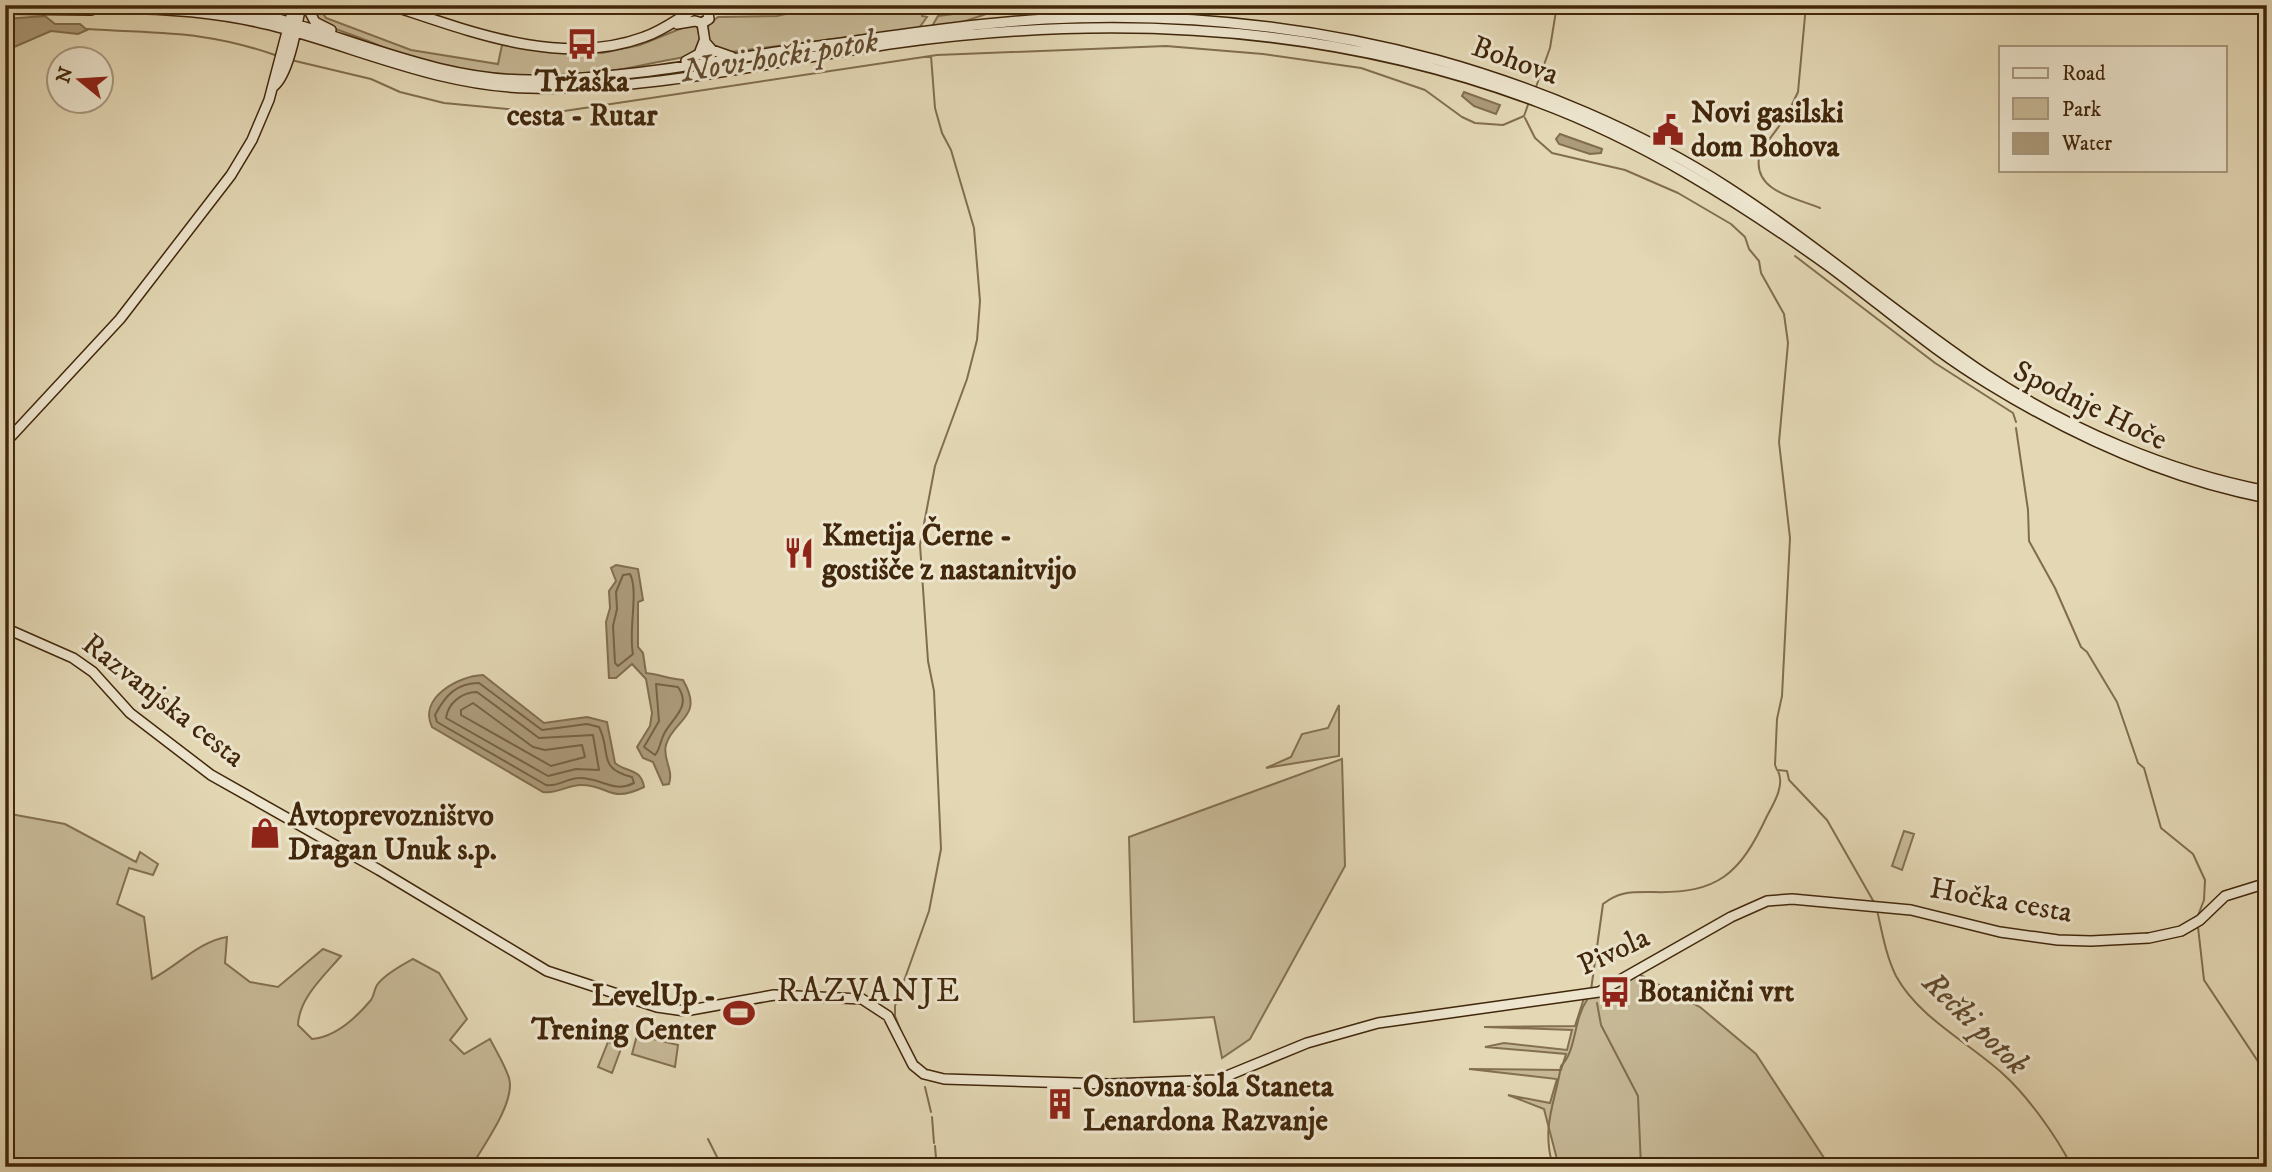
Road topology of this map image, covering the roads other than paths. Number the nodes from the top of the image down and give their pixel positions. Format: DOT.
graph roads {
  1 [pos="216,5"];
  2 [pos="294,5"];
  3 [pos="304,5"];
  4 [pos="390,5"];
  5 [pos="91,8"];
  6 [pos="5,9"];
  7 [pos="698,13"];
  8 [pos="228,17"];
  9 [pos="1043,24"];
  10 [pos="292,27"];
  11 [pos="344,39"];
  12 [pos="704,41"];
  13 [pos="286,49"];
  14 [pos="734,58"];
  15 [pos="709,67"];
  16 [pos="666,69"];
  17 [pos="1909,323"];
  18 [pos="5,443"];
  19 [pos="2267,491"];
  20 [pos="2267,498"];
  21 [pos="5,628"];
  22 [pos="2267,883"];
  23 [pos="1749,907"];
  24 [pos="1447,1011"];
  1 -- 10 [label="main road"];
  2 -- 10 [label="main road"];
  3 -- 10 [label="main road"];
  3 -- 11 [label="main road"];
  4 -- 7 [label="main road"];
  5 -- 6 [label="highway"];
  5 -- 8 [label="main road"];
  7 -- 12 [label="main road"];
  8 -- 10 [label="main road"];
  8 -- 13 [label="main road"];
  9 -- 14 [label="main road"];
  9 -- 15 [label="main road"];
  9 -- 17 [label="main road, Bohova"];
  10 -- 11 [label="main road"];
  10 -- 13 [label="main road"];
  10 -- 15 [label="main road"];
  11 -- 16 [label="main road"];
  12 -- 14 [label="main road"];
  12 -- 15 [label="main road"];
  12 -- 16 [label="main road"];
  13 -- 18 [label="main road"];
  14 -- 15 [label="main road"];
  15 -- 16 [label="main road"];
  17 -- 19 [label="main road, Spodnje Hoče"];
  17 -- 20 [label="main road, Spodnje Hoče"];
  21 -- 24 [label="main road, Razvanjska cesta"];
  22 -- 23 [label="main road, Hočka cesta"];
  23 -- 24 [label="main road, Pivola"];
}
